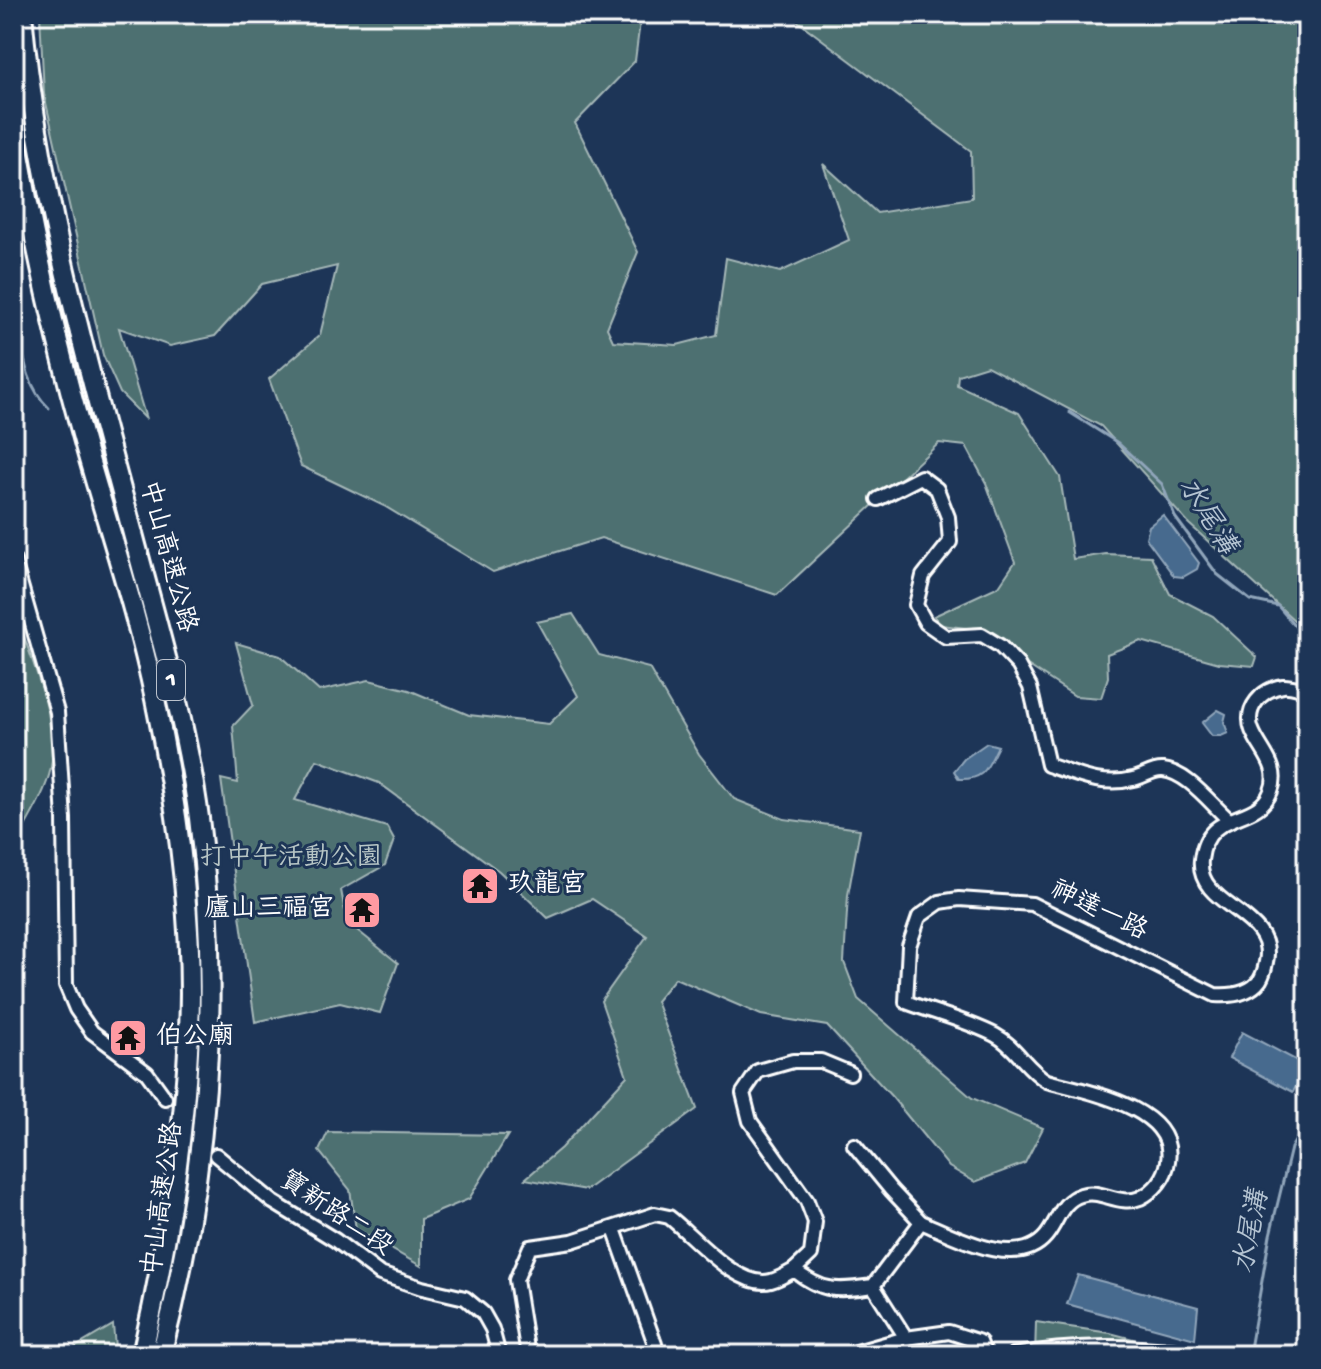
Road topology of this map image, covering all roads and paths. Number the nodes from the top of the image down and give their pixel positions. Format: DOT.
graph roads {
  1 [pos="22,14"];
  2 [pos="14,124"];
  3 [pos="878,499"];
  4 [pos="14,561"];
  5 [pos="1307,690"];
  6 [pos="1228,819"];
  7 [pos="850,1073"];
  8 [pos="165,1098"];
  9 [pos="854,1145"];
  10 [pos="216,1155"];
  11 [pos="921,1222"];
  12 [pos="614,1229"];
  13 [pos="794,1270"];
  14 [pos="873,1286"];
  15 [pos="906,1338"];
  16 [pos="1187,1352"];
  17 [pos="142,1355"];
  18 [pos="161,1355"];
  19 [pos="499,1355"];
  20 [pos="528,1355"];
  21 [pos="652,1355"];
  22 [pos="846,1355"];
  23 [pos="985,1355"];
  24 [pos="1013,1355"];
  1 -- 18 [label="highway, 中山高速公路 / 1"];
  2 -- 17 [label="highway, 中山高速公路 / 1"];
  3 -- 6 [label="street"];
  4 -- 8 [label="street"];
  5 -- 6 [label="street, 神達一路"];
  6 -- 11 [label="street, 神達一路"];
  7 -- 13 [label="street"];
  9 -- 11 [label="street"];
  10 -- 19 [label="street, 寶新路二段"];
  11 -- 14 [label="street"];
  12 -- 13 [label="street"];
  12 -- 20 [label="street"];
  12 -- 21 [label="street"];
  13 -- 14 [label="street"];
  14 -- 15 [label="street"];
  15 -- 22 [label="street"];
  15 -- 23 [label="street"];
  16 -- 24 [label="street"];
}
